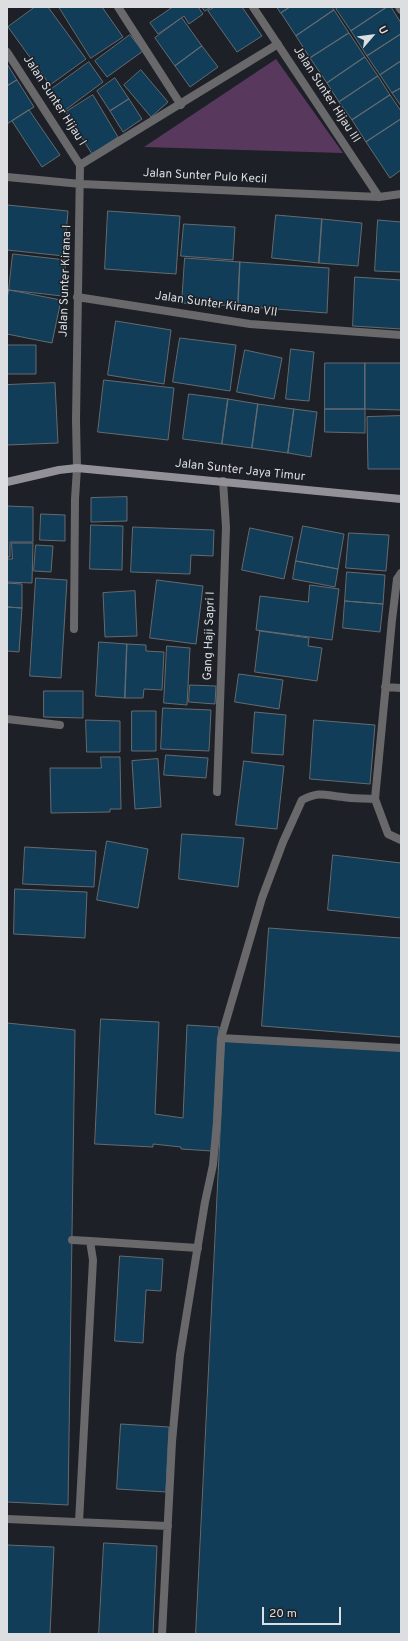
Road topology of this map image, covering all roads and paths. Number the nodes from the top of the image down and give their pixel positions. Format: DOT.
graph roads {
  1 [pos="118,7"];
  2 [pos="253,7"];
  3 [pos="399,7"];
  4 [pos="401,10"];
  5 [pos="278,44"];
  6 [pos="7,52"];
  7 [pos="181,104"];
  8 [pos="80,164"];
  9 [pos="7,177"];
  10 [pos="80,184"];
  11 [pos="401,194"];
  12 [pos="379,197"];
  13 [pos="77,296"];
  14 [pos="401,335"];
  15 [pos="77,468"];
  16 [pos="223,481"];
  17 [pos="7,482"];
  18 [pos="401,499"];
  19 [pos="401,573"];
  20 [pos="74,630"];
  21 [pos="385,687"];
  22 [pos="401,688"];
  23 [pos="7,718"];
  24 [pos="60,725"];
  25 [pos="217,792"];
  26 [pos="375,799"];
  27 [pos="401,840"];
  28 [pos="221,1038"];
  29 [pos="401,1048"];
  30 [pos="72,1240"];
  31 [pos="90,1241"];
  32 [pos="198,1248"];
  33 [pos="7,1519"];
  34 [pos="79,1522"];
  35 [pos="168,1526"];
  36 [pos="162,1634"];
  1 -- 7 [label="street"];
  2 -- 5 [label="street, Jalan Sunter Hijau III"];
  3 -- 4 [label="street"];
  5 -- 7 [label="street"];
  5 -- 12 [label="street, Jalan Sunter Hijau III"];
  6 -- 8 [label="street, Jalan Sunter Hijau I"];
  7 -- 8 [label="street"];
  8 -- 10 [label="street, Jalan Sunter Kirana I"];
  9 -- 10 [label="street, Jalan Sunter Pulo Kecil"];
  10 -- 12 [label="street, Jalan Sunter Pulo Kecil"];
  10 -- 13 [label="street, Jalan Sunter Kirana I"];
  11 -- 12 [label="street, Jalan Sunter Pulo Kecil"];
  13 -- 14 [label="street, Jalan Sunter Kirana VII"];
  13 -- 15 [label="street, Jalan Sunter Kirana I"];
  15 -- 16 [label="street, Jalan Sunter Jaya Timur"];
  15 -- 17 [label="street, Jalan Sunter Jaya Timur"];
  15 -- 20 [label="street, Jalan Sunter Kirana I"];
  16 -- 18 [label="street, Jalan Sunter Jaya Timur"];
  16 -- 25 [label="street, Gang Haji Sapri I"];
  19 -- 21 [label="street"];
  21 -- 22 [label="street"];
  21 -- 26 [label="street"];
  23 -- 24 [label="street"];
  26 -- 27 [label="street"];
  26 -- 28 [label="street"];
  28 -- 29 [label="street"];
  28 -- 32 [label="street"];
  30 -- 31 [label="street"];
  31 -- 32 [label="street"];
  31 -- 34 [label="street"];
  32 -- 35 [label="street"];
  33 -- 34 [label="street"];
  34 -- 35 [label="street"];
  35 -- 36 [label="street"];
}
